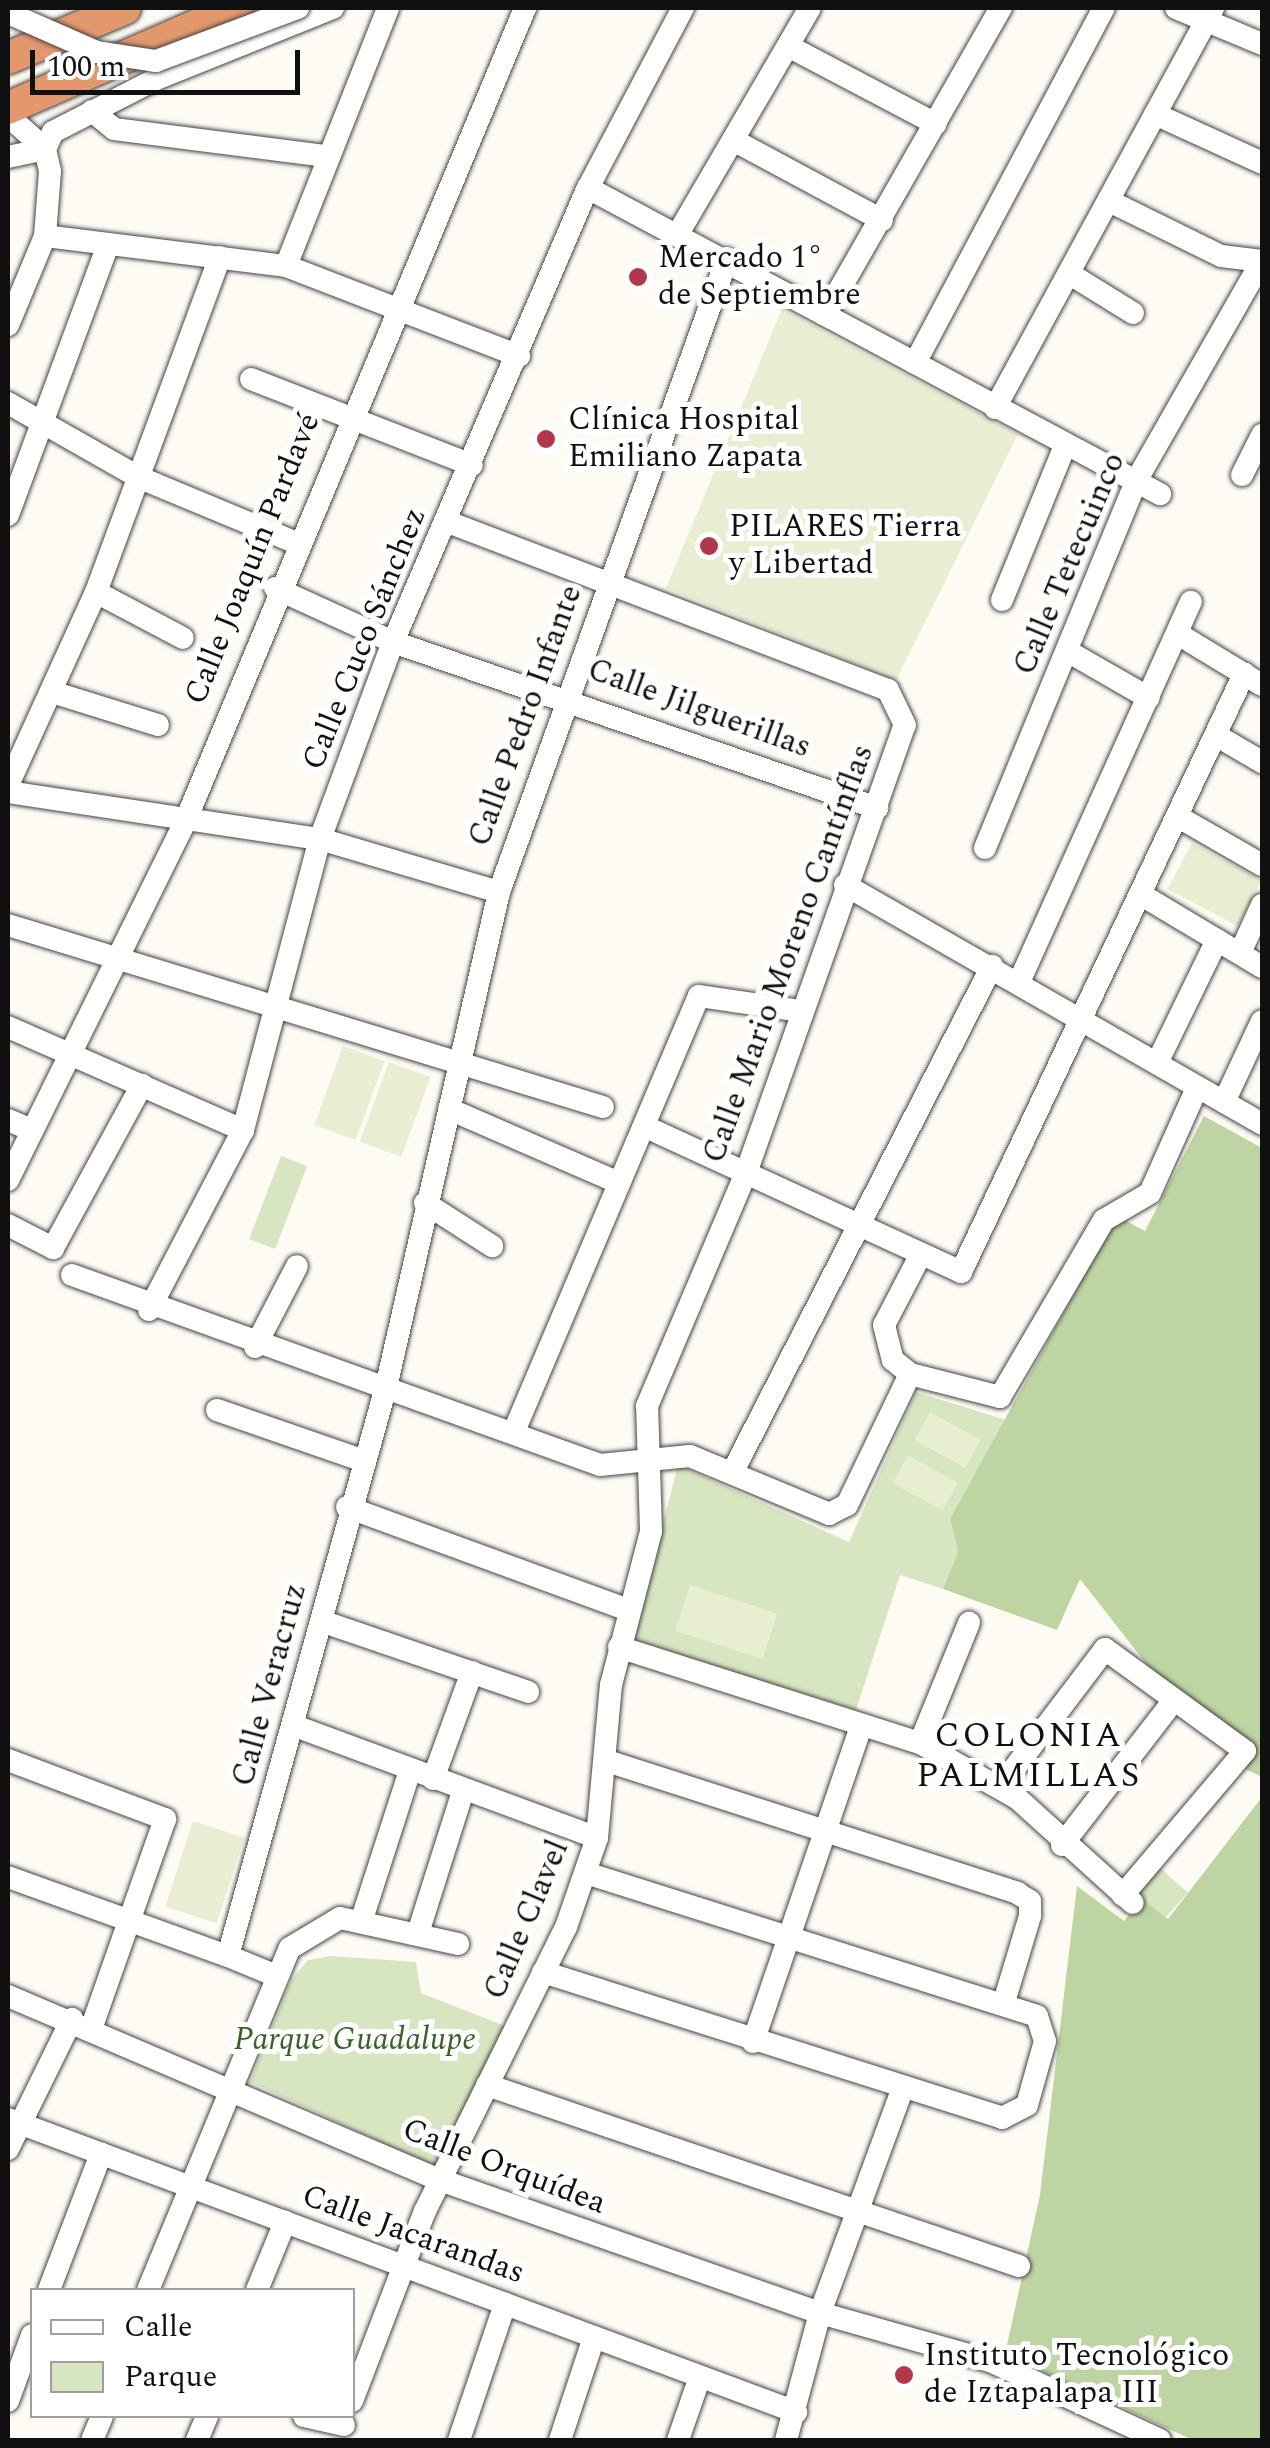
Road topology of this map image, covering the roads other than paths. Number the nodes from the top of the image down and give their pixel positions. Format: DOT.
graph roads {
  1 [pos="125,8"];
  2 [pos="237,8"];
  3 [pos="298,8"];
  4 [pos="333,8"];
  5 [pos="388,8"];
  6 [pos="525,8"];
  7 [pos="683,8"];
  8 [pos="810,8"];
  9 [pos="1000,8"];
  10 [pos="1104,8"];
  11 [pos="1176,8"];
  12 [pos="8,10"];
  13 [pos="1210,14"];
  14 [pos="1262,44"];
  15 [pos="788,46"];
  16 [pos="8,58"];
  17 [pos="92,111"];
  18 [pos="1156,114"];
  19 [pos="13,117"];
  20 [pos="936,124"];
  21 [pos="735,141"];
  22 [pos="45,149"];
  23 [pos="326,156"];
  24 [pos="8,157"];
  25 [pos="1262,164"];
  26 [pos="588,188"];
  27 [pos="1109,201"];
  28 [pos="882,220"];
  29 [pos="679,232"];
  30 [pos="45,236"];
  31 [pos="107,248"];
  32 [pos="220,257"];
  33 [pos="727,259"];
  34 [pos="1262,261"];
  35 [pos="286,266"];
  36 [pos="1070,274"];
  37 [pos="393,307"];
  38 [pos="1132,312"];
  39 [pos="824,315"];
  40 [pos="8,325"];
  41 [pos="518,356"];
  42 [pos="916,364"];
  43 [pos="251,379"];
  44 [pos="8,403"];
  45 [pos="995,408"];
  46 [pos="349,412"];
  47 [pos="46,418"];
  48 [pos="1262,435"];
  49 [pos="1065,446"];
  50 [pos="472,464"];
  51 [pos="1242,475"];
  52 [pos="138,477"];
  53 [pos="1136,482"];
  54 [pos="1160,494"];
  55 [pos="8,515"];
  56 [pos="447,522"];
  57 [pos="294,542"];
  58 [pos="611,578"];
  59 [pos="275,588"];
  60 [pos="96,592"];
  61 [pos="1002,600"];
  62 [pos="1191,602"];
  63 [pos="1178,634"];
  64 [pos="183,638"];
  65 [pos="393,642"];
  66 [pos="1068,652"];
  67 [pos="1253,680"];
  68 [pos="52,692"];
  69 [pos="568,696"];
  70 [pos="1150,698"];
  71 [pos="158,725"];
  72 [pos="1218,737"];
  73 [pos="1262,762"];
  74 [pos="8,789"];
  75 [pos="877,808"];
  76 [pos="188,815"];
  77 [pos="1182,819"];
  78 [pos="320,838"];
  79 [pos="985,848"];
  80 [pos="1262,866"];
  81 [pos="845,885"];
  82 [pos="499,892"];
  83 [pos="1144,897"];
  84 [pos="1262,905"];
  85 [pos="8,924"];
  86 [pos="1217,940"];
  87 [pos="1240,953"];
  88 [pos="115,959"];
  89 [pos="992,966"];
  90 [pos="1262,967"];
  91 [pos="1020,980"];
  92 [pos="282,1006"];
  93 [pos="801,1011"];
  94 [pos="1086,1020"];
  95 [pos="1262,1021"];
  96 [pos="8,1027"];
  97 [pos="74,1052"];
  98 [pos="1157,1063"];
  99 [pos="460,1064"];
  100 [pos="142,1085"];
  101 [pos="1197,1088"];
  102 [pos="1224,1102"];
  103 [pos="602,1108"];
  104 [pos="449,1109"];
  105 [pos="8,1120"];
  106 [pos="1262,1124"];
  107 [pos="644,1126"];
  108 [pos="32,1130"];
  109 [pos="242,1130"];
  110 [pos="746,1173"];
  111 [pos="8,1180"];
  112 [pos="619,1183"];
  113 [pos="424,1202"];
  114 [pos="857,1224"];
  115 [pos="8,1225"];
  116 [pos="492,1246"];
  117 [pos="921,1254"];
  118 [pos="297,1266"];
  119 [pos="72,1275"];
  120 [pos="149,1310"];
  121 [pos="255,1348"];
  122 [pos="910,1374"];
  123 [pos="386,1383"];
  124 [pos="216,1410"];
  125 [pos="515,1429"];
  126 [pos="361,1460"];
  127 [pos="650,1460"];
  128 [pos="732,1473"];
  129 [pos="348,1508"];
  130 [pos="630,1610"];
  131 [pos="321,1622"];
  132 [pos="969,1623"];
  133 [pos="618,1647"];
  134 [pos="472,1672"];
  135 [pos="528,1692"];
  136 [pos="1174,1700"];
  137 [pos="295,1726"];
  138 [pos="861,1726"];
  139 [pos="920,1743"];
  140 [pos="8,1760"];
  141 [pos="607,1761"];
  142 [pos="410,1770"];
  143 [pos="432,1779"];
  144 [pos="1000,1786"];
  145 [pos="463,1791"];
  146 [pos="826,1826"];
  147 [pos="597,1838"];
  148 [pos="1062,1845"];
  149 [pos="584,1873"];
  150 [pos="8,1877"];
  151 [pos="362,1919"];
  152 [pos="132,1920"];
  153 [pos="418,1933"];
  154 [pos="789,1933"];
  155 [pos="458,1944"];
  156 [pos="228,1956"];
  157 [pos="544,1972"];
  158 [pos="274,1975"];
  159 [pos="8,1996"];
  160 [pos="1004,2002"];
  161 [pos="82,2022"];
  162 [pos="753,2042"];
  163 [pos="488,2085"];
  164 [pos="227,2086"];
  165 [pos="903,2088"];
  166 [pos="13,2121"];
  167 [pos="8,2149"];
  168 [pos="101,2154"];
  169 [pos="440,2180"];
  170 [pos="186,2185"];
  171 [pos="861,2211"];
  172 [pos="285,2222"];
  173 [pos="404,2266"];
  174 [pos="1019,2266"];
  175 [pos="50,2288"];
  176 [pos="149,2288"];
  177 [pos="258,2288"];
  178 [pos="506,2304"];
  179 [pos="820,2314"];
  180 [pos="594,2337"];
  181 [pos="30,2341"];
  182 [pos="20,2372"];
  183 [pos="700,2376"];
  184 [pos="355,2393"];
  185 [pos="8,2400"];
  186 [pos="796,2412"];
  187 [pos="311,2418"];
  188 [pos="343,2427"];
  189 [pos="459,2440"];
  190 [pos="560,2440"];
  191 [pos="678,2440"];
  192 [pos="786,2440"];
  193 [pos="1160,2440"];
  1 -- 16 [label="highway"];
  2 -- 19 [label="highway"];
  3 -- 12 [label="street, bridge"];
  4 -- 17 [label="street"];
  5 -- 23 [label="street"];
  6 -- 37 [label="street, Calle Joaquín Pardavé"];
  7 -- 26 [label="street, Calle Cuco Sánchez"];
  8 -- 15 [label="street"];
  9 -- 20 [label="street"];
  10 -- 42 [label="street"];
  11 -- 13 [label="street"];
  13 -- 14 [label="street"];
  13 -- 18 [label="street"];
  15 -- 20 [label="street"];
  15 -- 21 [label="street"];
  17 -- 22 [label="street"];
  17 -- 23 [label="street"];
  18 -- 25 [label="street"];
  18 -- 27 [label="street"];
  19 -- 22 [label="street"];
  20 -- 28 [label="street"];
  21 -- 28 [label="street"];
  21 -- 29 [label="street"];
  22 -- 24 [label="street"];
  22 -- 30 [label="street"];
  23 -- 35 [label="street"];
  26 -- 29 [label="street"];
  26 -- 41 [label="street, Calle Cuco Sánchez"];
  27 -- 34 [label="street"];
  27 -- 36 [label="street"];
  28 -- 39 [label="street"];
  29 -- 33 [label="street"];
  30 -- 31 [label="street"];
  30 -- 40 [label="street"];
  31 -- 32 [label="street"];
  31 -- 47 [label="street"];
  32 -- 35 [label="street"];
  32 -- 52 [label="street"];
  33 -- 39 [label="street"];
  33 -- 58 [label="street, Calle Pedro Infante"];
  34 -- 53 [label="street, Calle Tetecuinco"];
  35 -- 37 [label="street"];
  36 -- 38 [label="street"];
  36 -- 45 [label="street"];
  37 -- 41 [label="street"];
  37 -- 46 [label="street, Calle Joaquín Pardavé"];
  39 -- 42 [label="street"];
  41 -- 50 [label="street, Calle Cuco Sánchez"];
  42 -- 45 [label="street"];
  43 -- 46 [label="street"];
  44 -- 47 [label="street"];
  45 -- 49 [label="street"];
  46 -- 50 [label="street"];
  46 -- 57 [label="street, Calle Joaquín Pardavé"];
  47 -- 52 [label="street"];
  47 -- 55 [label="street"];
  48 -- 51 [label="street"];
  49 -- 53 [label="street"];
  49 -- 61 [label="street"];
  50 -- 56 [label="street, Calle Cuco Sánchez"];
  52 -- 57 [label="street"];
  52 -- 60 [label="street"];
  53 -- 54 [label="street"];
  53 -- 66 [label="street, Calle Tetecuinco"];
  56 -- 58 [label="street, Calle Mario Moreno Cantínflas"];
  56 -- 65 [label="street, Calle Cuco Sánchez"];
  57 -- 59 [label="street, Calle Joaquín Pardavé"];
  58 -- 69 [label="street, Calle Pedro Infante"];
  58 -- 75 [label="street, Calle Mario Moreno Cantínflas"];
  59 -- 65 [label="street, Calle Jilguerillas"];
  59 -- 76 [label="street, Calle Joaquín Pardavé"];
  60 -- 64 [label="street"];
  60 -- 68 [label="street"];
  62 -- 63 [label="street"];
  63 -- 67 [label="street"];
  63 -- 70 [label="street"];
  65 -- 69 [label="street, Calle Jilguerillas"];
  65 -- 78 [label="street, Calle Cuco Sánchez"];
  66 -- 70 [label="street"];
  66 -- 79 [label="street, Calle Tetecuinco"];
  67 -- 72 [label="street"];
  68 -- 71 [label="street"];
  68 -- 74 [label="street"];
  69 -- 75 [label="street, Calle Jilguerillas"];
  69 -- 82 [label="street, Calle Pedro Infante"];
  70 -- 91 [label="street"];
  72 -- 73 [label="street"];
  72 -- 77 [label="street"];
  74 -- 76 [label="street"];
  75 -- 81 [label="street, Calle Mario Moreno Cantínflas"];
  76 -- 78 [label="street"];
  76 -- 88 [label="street, Calle Joaquín Pardavé"];
  77 -- 80 [label="street"];
  77 -- 83 [label="street"];
  78 -- 82 [label="street"];
  78 -- 92 [label="street, Calle Cuco Sánchez"];
  81 -- 89 [label="street"];
  81 -- 93 [label="street, Calle Mario Moreno Cantínflas"];
  82 -- 99 [label="street, Calle Pedro Infante"];
  83 -- 86 [label="street"];
  83 -- 94 [label="street"];
  84 -- 87 [label="street"];
  85 -- 88 [label="street"];
  86 -- 87 [label="street"];
  86 -- 98 [label="street"];
  87 -- 90 [label="street"];
  88 -- 92 [label="street"];
  88 -- 97 [label="street, Calle Joaquín Pardavé"];
  89 -- 91 [label="street"];
  89 -- 114 [label="street"];
  91 -- 94 [label="street"];
  92 -- 99 [label="street"];
  92 -- 109 [label="street, Calle Cuco Sánchez"];
  93 -- 107 [label="street"];
  93 -- 110 [label="street, Calle Mario Moreno Cantínflas"];
  94 -- 98 [label="street"];
  94 -- 117 [label="street"];
  95 -- 102 [label="street"];
  96 -- 97 [label="street"];
  97 -- 100 [label="street"];
  97 -- 108 [label="street, Calle Joaquín Pardavé"];
  98 -- 101 [label="street"];
  99 -- 103 [label="street"];
  99 -- 104 [label="street, Calle Pedro Infante"];
  100 -- 109 [label="street"];
  100 -- 115 [label="street"];
  101 -- 102 [label="street"];
  101 -- 122 [label="street"];
  102 -- 106 [label="street"];
  104 -- 112 [label="street"];
  104 -- 113 [label="street, Calle Pedro Infante"];
  105 -- 108 [label="street"];
  107 -- 110 [label="street"];
  107 -- 112 [label="street"];
  108 -- 111 [label="street, Calle Joaquín Pardavé"];
  109 -- 120 [label="street, Calle Cuco Sánchez"];
  110 -- 114 [label="street"];
  110 -- 127 [label="street, Calle Mario Moreno Cantínflas"];
  112 -- 125 [label="street"];
  113 -- 116 [label="street"];
  113 -- 123 [label="street, Calle Pedro Infante"];
  114 -- 117 [label="street"];
  114 -- 128 [label="street"];
  117 -- 122 [label="street"];
  118 -- 121 [label="street"];
  119 -- 120 [label="street"];
  120 -- 121 [label="street"];
  121 -- 123 [label="street"];
  122 -- 128 [label="street"];
  123 -- 125 [label="street"];
  123 -- 126 [label="street, Calle Veracruz"];
  124 -- 126 [label="street"];
  125 -- 127 [label="street"];
  126 -- 129 [label="street, Calle Veracruz"];
  127 -- 128 [label="street"];
  127 -- 130 [label="street, Calle Clavel"];
  129 -- 130 [label="street"];
  129 -- 131 [label="street, Calle Veracruz"];
  130 -- 133 [label="street, Calle Clavel"];
  131 -- 134 [label="street"];
  131 -- 137 [label="street, Calle Veracruz"];
  132 -- 139 [label="street"];
  133 -- 138 [label="street"];
  133 -- 141 [label="street, Calle Clavel"];
  134 -- 135 [label="street"];
  134 -- 143 [label="street"];
  136 -- 144 [label="street"];
  136 -- 148 [label="street"];
  136 -- 148 [label="street"];
  137 -- 142 [label="street"];
  137 -- 156 [label="street, Calle Veracruz"];
  138 -- 139 [label="street"];
  138 -- 146 [label="street"];
  139 -- 144 [label="street"];
  140 -- 152 [label="street"];
  141 -- 146 [label="street"];
  141 -- 147 [label="street, Calle Clavel"];
  142 -- 143 [label="street"];
  142 -- 151 [label="street"];
  143 -- 145 [label="street"];
  144 -- 148 [label="street"];
  145 -- 147 [label="street"];
  145 -- 153 [label="street"];
  146 -- 154 [label="street"];
  146 -- 160 [label="street"];
  147 -- 149 [label="street, Calle Clavel"];
  149 -- 154 [label="street"];
  149 -- 157 [label="street, Calle Clavel"];
  150 -- 152 [label="street"];
  151 -- 153 [label="street"];
  151 -- 158 [label="street"];
  152 -- 156 [label="street"];
  152 -- 161 [label="street"];
  153 -- 155 [label="street"];
  154 -- 160 [label="street"];
  154 -- 162 [label="street"];
  156 -- 158 [label="street"];
  157 -- 162 [label="street"];
  157 -- 163 [label="street, Calle Clavel"];
  158 -- 164 [label="street"];
  159 -- 161 [label="street, Calle Orquídea"];
  160 -- 165 [label="street"];
  161 -- 164 [label="street, Calle Orquídea"];
  161 -- 166 [label="street"];
  162 -- 165 [label="street"];
  163 -- 169 [label="street, Calle Clavel"];
  163 -- 171 [label="street"];
  164 -- 169 [label="street, Calle Orquídea"];
  164 -- 170 [label="street"];
  165 -- 171 [label="street"];
  166 -- 167 [label="street"];
  166 -- 168 [label="street, Calle Jacarandas"];
  168 -- 170 [label="street, Calle Jacarandas"];
  168 -- 175 [label="street"];
  169 -- 173 [label="street, Calle Clavel"];
  169 -- 179 [label="street, Calle Orquídea"];
  170 -- 172 [label="street, Calle Jacarandas"];
  170 -- 176 [label="street"];
  171 -- 174 [label="street"];
  171 -- 179 [label="street"];
  172 -- 173 [label="street, Calle Jacarandas"];
  172 -- 177 [label="street"];
  173 -- 178 [label="street, Calle Jacarandas"];
  173 -- 184 [label="street, Calle Clavel"];
  178 -- 180 [label="street, Calle Jacarandas"];
  178 -- 189 [label="street"];
  179 -- 186 [label="street"];
  179 -- 193 [label="street, Calle Orquídea"];
  180 -- 183 [label="street, Calle Jacarandas"];
  180 -- 190 [label="street"];
  181 -- 182 [label="street"];
  182 -- 185 [label="street"];
  183 -- 186 [label="street, Calle Jacarandas"];
  183 -- 191 [label="street"];
  186 -- 192 [label="street"];
  187 -- 188 [label="street"];
}
